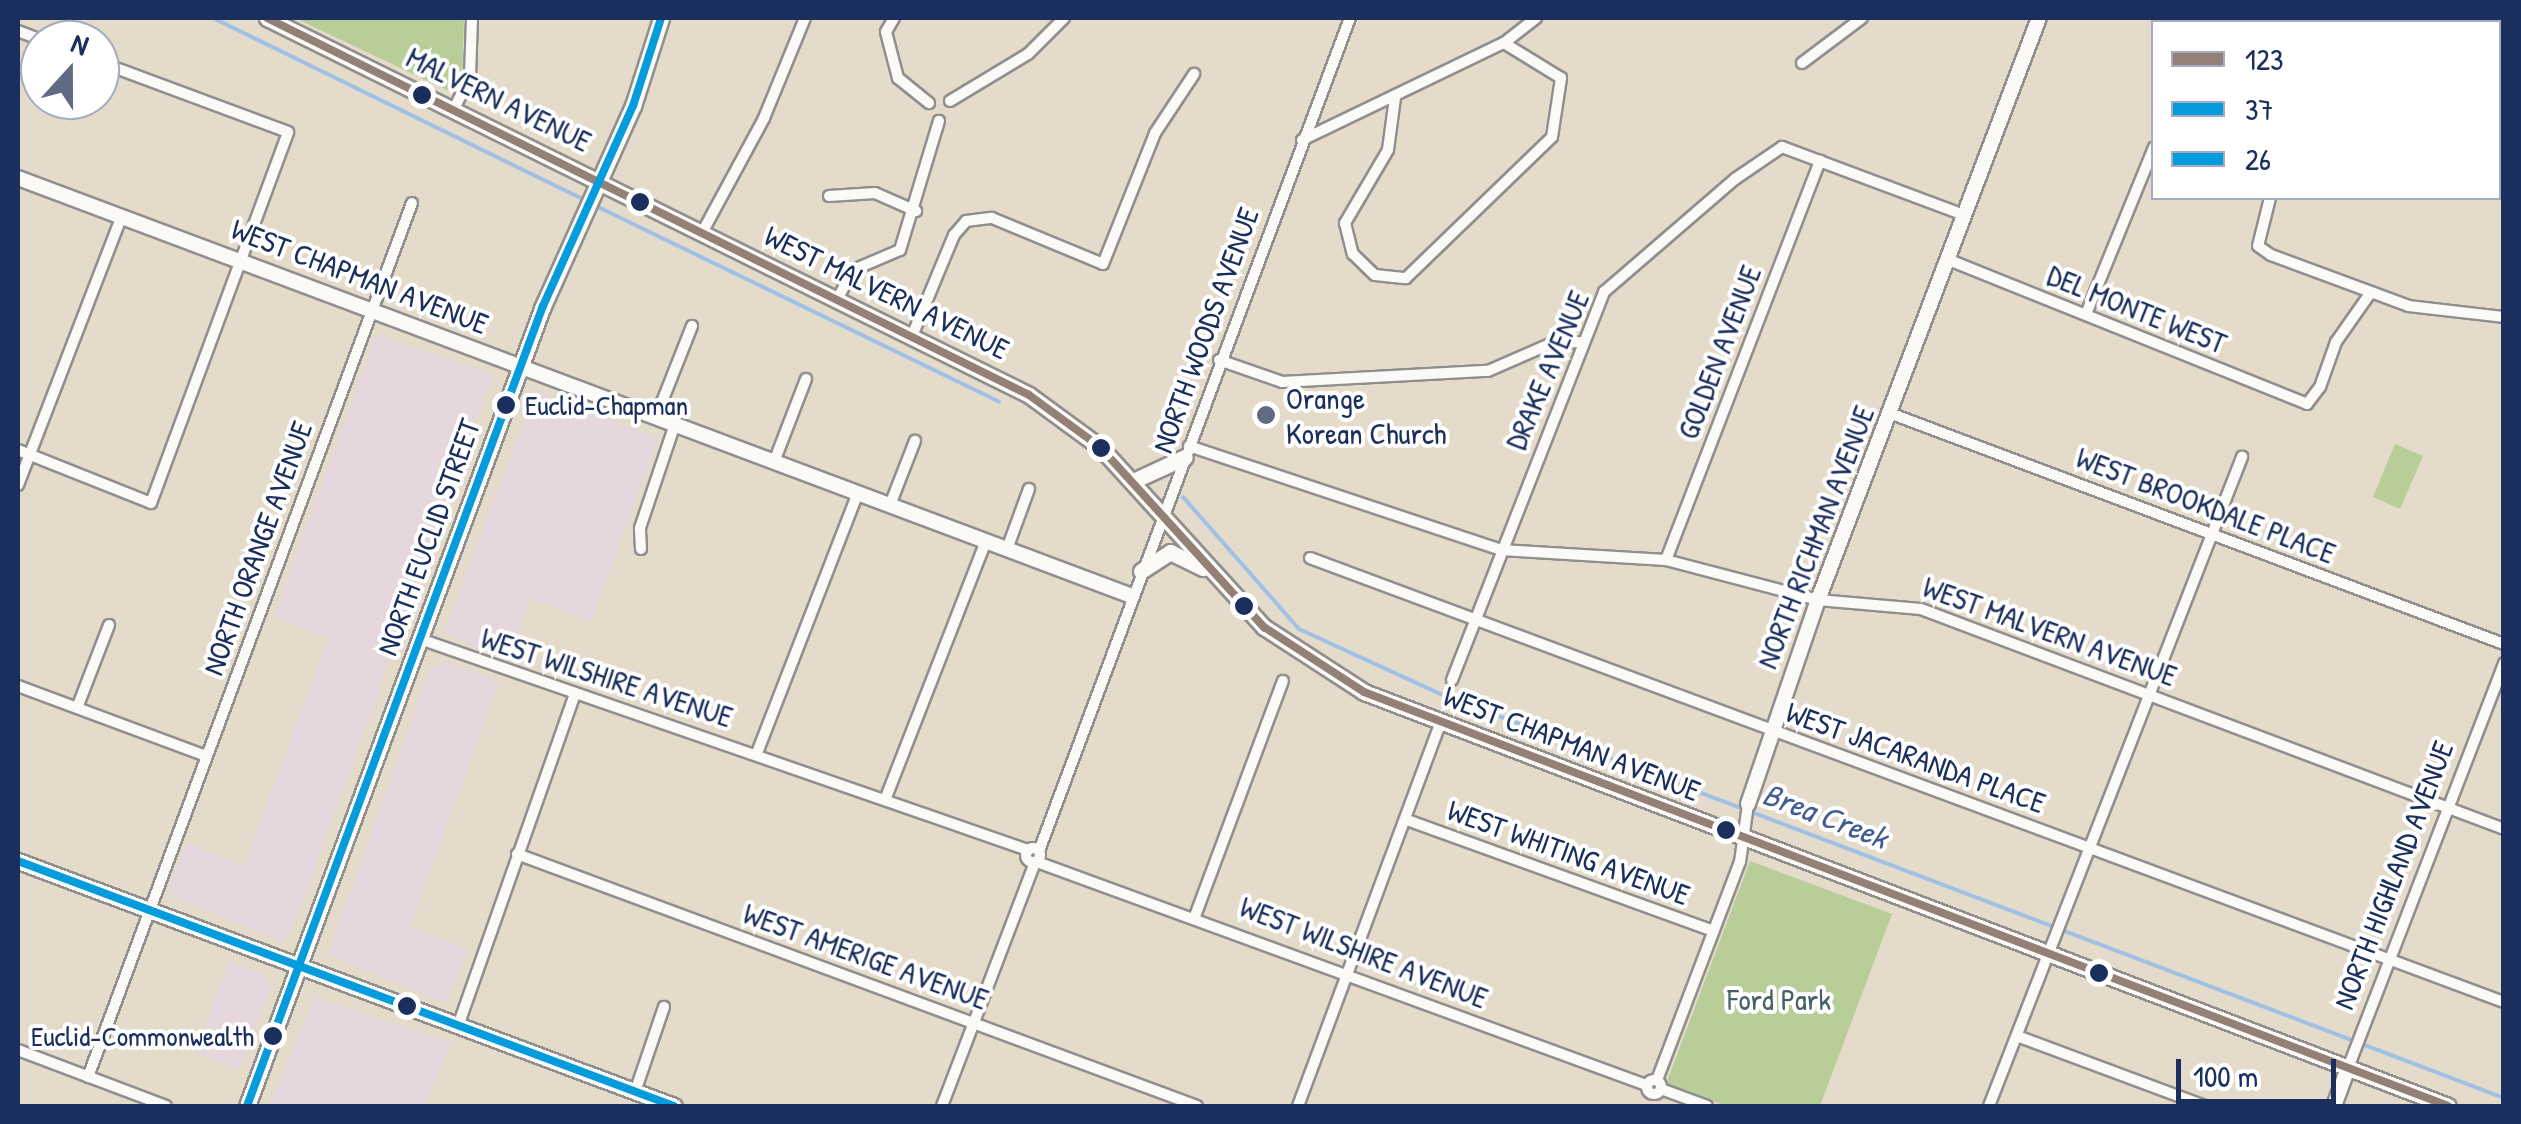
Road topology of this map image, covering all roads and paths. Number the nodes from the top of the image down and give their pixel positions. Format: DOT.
graph roads {
  1 [pos="267,18"];
  2 [pos="472,18"];
  3 [pos="661,18"];
  4 [pos="806,18"];
  5 [pos="894,18"];
  6 [pos="1064,18"];
  7 [pos="1350,18"];
  8 [pos="1536,18"];
  9 [pos="1862,18"];
  10 [pos="2039,18"];
  11 [pos="1504,43"];
  12 [pos="1802,64"];
  13 [pos="120,69"];
  14 [pos="1194,74"];
  15 [pos="1395,98"];
  16 [pos="950,101"];
  17 [pos="929,103"];
  18 [pos="456,107"];
  19 [pos="939,121"];
  20 [pos="1301,141"];
  21 [pos="2151,154"];
  22 [pos="1820,161"];
  23 [pos="18,178"];
  24 [pos="596,185"];
  25 [pos="829,196"];
  26 [pos="2270,200"];
  27 [pos="412,203"];
  28 [pos="916,211"];
  29 [pos="1964,215"];
  30 [pos="122,216"];
  31 [pos="704,232"];
  32 [pos="1949,260"];
  33 [pos="240,261"];
  34 [pos="2371,292"];
  35 [pos="838,298"];
  36 [pos="372,309"];
  37 [pos="2086,314"];
  38 [pos="2504,317"];
  39 [pos="692,326"];
  40 [pos="912,336"];
  41 [pos="1582,342"];
  42 [pos="1219,360"];
  43 [pos="521,366"];
  44 [pos="806,380"];
  45 [pos="1892,414"];
  46 [pos="656,418"];
  47 [pos="675,424"];
  48 [pos="915,441"];
  49 [pos="23,452"];
  50 [pos="1187,452"];
  51 [pos="2242,457"];
  52 [pos="774,462"];
  53 [pos="1133,482"];
  54 [pos="18,485"];
  55 [pos="1030,489"];
  56 [pos="858,493"];
  57 [pos="890,505"];
  58 [pos="1162,514"];
  59 [pos="2212,534"];
  60 [pos="986,541"];
  61 [pos="1007,549"];
  62 [pos="640,550"];
  63 [pos="1501,550"];
  64 [pos="1310,558"];
  65 [pos="1666,560"];
  66 [pos="1141,571"];
  67 [pos="1219,578"];
  68 [pos="1132,596"];
  69 [pos="1818,600"];
  70 [pos="1474,620"];
  71 [pos="108,625"];
  72 [pos="420,639"];
  73 [pos="2504,644"];
  74 [pos="2504,663"];
  75 [pos="1452,680"];
  76 [pos="1284,681"];
  77 [pos="18,686"];
  78 [pos="2148,694"];
  79 [pos="574,697"];
  80 [pos="77,708"];
  81 [pos="1441,722"];
  82 [pos="1772,730"];
  83 [pos="757,753"];
  84 [pos="206,756"];
  85 [pos="885,800"];
  86 [pos="2448,808"];
  87 [pos="1749,812"];
  88 [pos="1407,820"];
  89 [pos="2504,829"];
  90 [pos="1746,839"];
  91 [pos="2088,848"];
  92 [pos="517,854"];
  93 [pos="1033,855"];
  94 [pos="18,861"];
  95 [pos="148,910"];
  96 [pos="1196,916"];
  97 [pos="1714,931"];
  98 [pos="2050,945"];
  99 [pos="2390,960"];
  100 [pos="300,967"];
  101 [pos="1348,972"];
  102 [pos="2504,1002"];
  103 [pos="664,1007"];
  104 [pos="973,1022"];
  105 [pos="458,1026"];
  106 [pos="2017,1036"];
  107 [pos="18,1050"];
  108 [pos="2348,1068"];
  109 [pos="88,1077"];
  110 [pos="1654,1087"];
  111 [pos="635,1092"];
  112 [pos="166,1106"];
  113 [pos="247,1106"];
  114 [pos="674,1106"];
  115 [pos="942,1106"];
  116 [pos="1197,1106"];
  117 [pos="1298,1106"];
  118 [pos="1646,1106"];
  119 [pos="1707,1106"];
  120 [pos="1989,1106"];
  121 [pos="2205,1106"];
  122 [pos="2334,1106"];
  123 [pos="2448,1106"];
  1 -- 18 [label="main road, MALVERN AVENUE"];
  2 -- 18 [label="street"];
  3 -- 24 [label="main road, NORTH EUCLID STREET"];
  4 -- 31 [label="street"];
  5 -- 17 [label="street"];
  6 -- 16 [label="street"];
  7 -- 20 [label="street, NORTH WOODS AVENUE"];
  8 -- 11 [label="street"];
  9 -- 12 [label="street"];
  10 -- 29 [label="street, NORTH RICHMAN AVENUE"];
  11 -- 15 [label="street"];
  11 -- 15 [label="street"];
  13 -- 33 [label="street"];
  14 -- 40 [label="street"];
  15 -- 20 [label="street"];
  18 -- 24 [label="main road, MALVERN AVENUE"];
  19 -- 28 [label="street"];
  20 -- 42 [label="street, NORTH WOODS AVENUE"];
  21 -- 37 [label="street"];
  22 -- 29 [label="street"];
  22 -- 41 [label="street, DRAKE AVENUE"];
  22 -- 65 [label="street, GOLDEN AVENUE"];
  23 -- 30 [label="street, WEST CHAPMAN AVENUE"];
  24 -- 31 [label="main road, WEST MALVERN AVENUE"];
  24 -- 43 [label="main road, NORTH EUCLID STREET"];
  25 -- 28 [label="street"];
  26 -- 34 [label="street"];
  27 -- 36 [label="street, NORTH ORANGE AVENUE"];
  28 -- 35 [label="street"];
  29 -- 32 [label="street, NORTH RICHMAN AVENUE"];
  30 -- 33 [label="street, WEST CHAPMAN AVENUE"];
  30 -- 49 [label="street"];
  31 -- 35 [label="main road, WEST MALVERN AVENUE"];
  32 -- 37 [label="street, DEL MONTE WEST"];
  32 -- 45 [label="street, NORTH RICHMAN AVENUE"];
  33 -- 36 [label="street, WEST CHAPMAN AVENUE"];
  33 -- 49 [label="street"];
  34 -- 37 [label="street, DEL MONTE WEST"];
  34 -- 38 [label="street"];
  35 -- 40 [label="main road, WEST MALVERN AVENUE"];
  36 -- 43 [label="street, WEST CHAPMAN AVENUE"];
  36 -- 84 [label="street, NORTH ORANGE AVENUE"];
  39 -- 46 [label="street"];
  40 -- 53 [label="main road, WEST MALVERN AVENUE"];
  41 -- 42 [label="street"];
  41 -- 63 [label="street, DRAKE AVENUE"];
  42 -- 50 [label="street, NORTH WOODS AVENUE"];
  43 -- 46 [label="street, WEST CHAPMAN AVENUE"];
  43 -- 72 [label="main road, NORTH EUCLID STREET"];
  44 -- 52 [label="street"];
  45 -- 59 [label="street, WEST BROOKDALE PLACE"];
  45 -- 69 [label="street, NORTH RICHMAN AVENUE"];
  46 -- 47 [label="street, WEST CHAPMAN AVENUE"];
  47 -- 52 [label="street, WEST CHAPMAN AVENUE"];
  47 -- 62 [label="street"];
  48 -- 57 [label="street"];
  49 -- 54 [label="street"];
  50 -- 53 [label="main road"];
  50 -- 58 [label="street, NORTH WOODS AVENUE"];
  50 -- 63 [label="street"];
  51 -- 59 [label="street"];
  52 -- 56 [label="street, WEST CHAPMAN AVENUE"];
  53 -- 58 [label="main road, WEST CHAPMAN AVENUE"];
  55 -- 61 [label="street"];
  56 -- 57 [label="street, WEST CHAPMAN AVENUE"];
  56 -- 83 [label="street"];
  57 -- 60 [label="street, WEST CHAPMAN AVENUE"];
  58 -- 66 [label="street, NORTH WOODS AVENUE"];
  58 -- 67 [label="main road, WEST CHAPMAN AVENUE"];
  59 -- 73 [label="street, WEST BROOKDALE PLACE"];
  59 -- 78 [label="street"];
  60 -- 61 [label="street, WEST CHAPMAN AVENUE"];
  60 -- 85 [label="street"];
  61 -- 68 [label="street, WEST CHAPMAN AVENUE"];
  63 -- 65 [label="street, WEST MALVERN AVENUE"];
  63 -- 70 [label="street, DRAKE AVENUE"];
  64 -- 70 [label="street, WEST JACARANDA PLACE"];
  65 -- 69 [label="street, WEST MALVERN AVENUE"];
  66 -- 67 [label="main road"];
  66 -- 68 [label="street, NORTH WOODS AVENUE"];
  67 -- 81 [label="main road, WEST CHAPMAN AVENUE"];
  68 -- 93 [label="street, NORTH WOODS AVENUE"];
  69 -- 78 [label="street, WEST MALVERN AVENUE"];
  69 -- 82 [label="street, NORTH RICHMAN AVENUE"];
  70 -- 75 [label="street, DRAKE AVENUE"];
  70 -- 82 [label="street, WEST JACARANDA PLACE"];
  71 -- 80 [label="street"];
  72 -- 79 [label="street, WEST WILSHIRE AVENUE"];
  72 -- 100 [label="main road, NORTH EUCLID STREET"];
  74 -- 86 [label="street, NORTH HIGHLAND AVENUE"];
  76 -- 96 [label="street"];
  77 -- 80 [label="street"];
  78 -- 86 [label="street, WEST MALVERN AVENUE"];
  78 -- 91 [label="street"];
  79 -- 83 [label="street, WEST WILSHIRE AVENUE"];
  79 -- 92 [label="street"];
  80 -- 84 [label="street"];
  81 -- 88 [label="street"];
  81 -- 90 [label="main road, WEST CHAPMAN AVENUE"];
  82 -- 87 [label="street, NORTH RICHMAN AVENUE"];
  82 -- 91 [label="street, WEST JACARANDA PLACE"];
  83 -- 85 [label="street, WEST WILSHIRE AVENUE"];
  84 -- 95 [label="street, NORTH ORANGE AVENUE"];
  85 -- 93 [label="street, WEST WILSHIRE AVENUE"];
  86 -- 89 [label="street, WEST MALVERN AVENUE"];
  86 -- 99 [label="street, NORTH HIGHLAND AVENUE"];
  87 -- 90 [label="street, NORTH RICHMAN AVENUE"];
  88 -- 97 [label="street, WEST WHITING AVENUE"];
  88 -- 101 [label="street"];
  90 -- 97 [label="street, NORTH RICHMAN AVENUE"];
  90 -- 98 [label="main road, WEST CHAPMAN AVENUE"];
  91 -- 98 [label="street"];
  91 -- 99 [label="street, WEST JACARANDA PLACE"];
  92 -- 104 [label="street, WEST AMERIGE AVENUE"];
  92 -- 105 [label="street"];
  93 -- 96 [label="street, WEST WILSHIRE AVENUE"];
  93 -- 104 [label="street, NORTH WOODS AVENUE"];
  94 -- 95 [label="main road"];
  95 -- 100 [label="main road"];
  95 -- 109 [label="street, NORTH ORANGE AVENUE"];
  96 -- 101 [label="street, WEST WILSHIRE AVENUE"];
  97 -- 110 [label="street, NORTH RICHMAN AVENUE"];
  98 -- 106 [label="street"];
  98 -- 108 [label="main road, WEST CHAPMAN AVENUE"];
  99 -- 102 [label="street, WEST JACARANDA PLACE"];
  99 -- 108 [label="street, NORTH HIGHLAND AVENUE"];
  100 -- 105 [label="main road"];
  100 -- 113 [label="main road, NORTH EUCLID STREET"];
  101 -- 110 [label="street, WEST WILSHIRE AVENUE"];
  101 -- 117 [label="street"];
  103 -- 111 [label="street"];
  104 -- 115 [label="street, NORTH WOODS AVENUE"];
  104 -- 116 [label="street, WEST AMERIGE AVENUE"];
  105 -- 111 [label="main road"];
  106 -- 120 [label="street"];
  106 -- 121 [label="street"];
  107 -- 109 [label="street"];
  108 -- 122 [label="street, NORTH HIGHLAND AVENUE"];
  108 -- 123 [label="main road, WEST CHAPMAN AVENUE"];
  109 -- 112 [label="street"];
  110 -- 118 [label="street, NORTH RICHMAN AVENUE"];
  110 -- 119 [label="street, WEST WILSHIRE AVENUE"];
  111 -- 114 [label="main road"];
}
